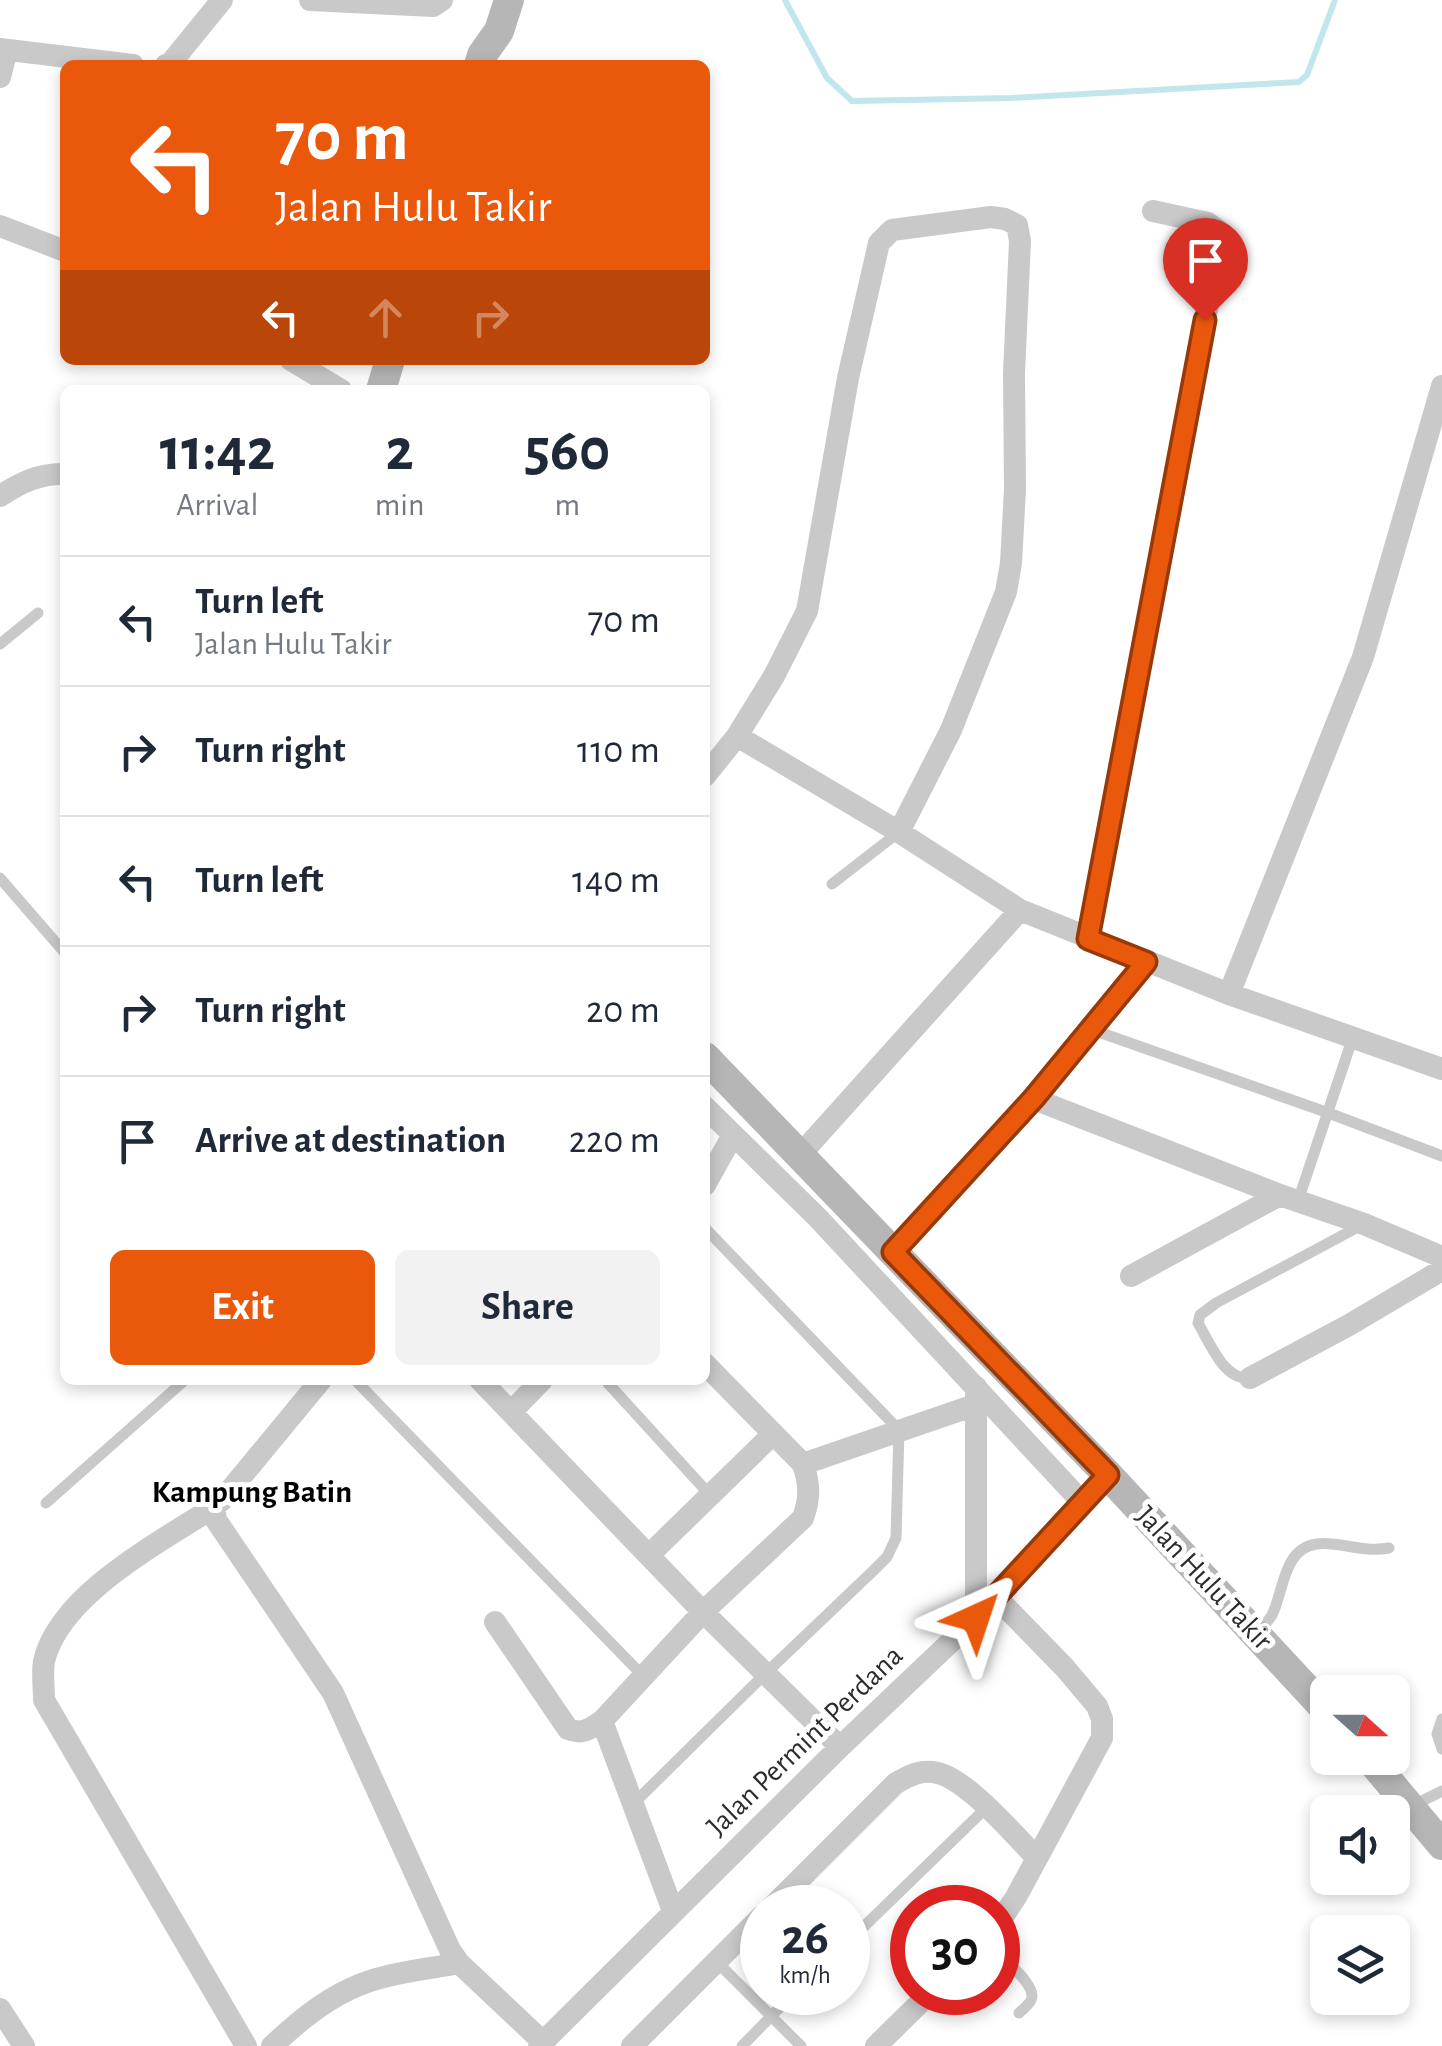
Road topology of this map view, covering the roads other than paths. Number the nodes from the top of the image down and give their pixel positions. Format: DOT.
graph roads {
  1 [pos="222,0"];
  2 [pos="310,0"];
  3 [pos="442,0"];
  4 [pos="486,0"];
  5 [pos="508,0"];
  6 [pos="3,49"];
  7 [pos="92,60"];
  8 [pos="173,60"];
  9 [pos="481,60"];
  10 [pos="0,77"];
  11 [pos="1153,211"];
  12 [pos="0,226"];
  13 [pos="60,249"];
  14 [pos="298,365"];
  15 [pos="328,385"];
  16 [pos="1442,386"];
  17 [pos="60,474"];
  18 [pos="0,496"];
  19 [pos="38,614"];
  20 [pos="0,644"];
  21 [pos="737,736"];
  22 [pos="710,770"];
  23 [pos="898,832"];
  24 [pos="0,878"];
  25 [pos="832,884"];
  26 [pos="1020,910"];
  27 [pos="1088,939"];
  28 [pos="60,947"];
  29 [pos="1146,962"];
  30 [pos="1229,994"];
  31 [pos="1090,1029"];
  32 [pos="1353,1037"];
  33 [pos="710,1062"];
  34 [pos="1440,1063"];
  35 [pos="1034,1098"];
  36 [pos="1326,1112"];
  37 [pos="710,1113"];
  38 [pos="710,1141"];
  39 [pos="735,1142"];
  40 [pos="800,1155"];
  41 [pos="1442,1156"];
  42 [pos="710,1177"];
  43 [pos="1289,1198"];
  44 [pos="1364,1224"];
  45 [pos="710,1233"];
  46 [pos="893,1252"];
  47 [pos="1442,1257"];
  48 [pos="1442,1270"];
  49 [pos="1131,1276"];
  50 [pos="710,1369"];
  51 [pos="1250,1378"];
  52 [pos="179,1385"];
  53 [pos="317,1385"];
  54 [pos="360,1385"];
  55 [pos="485,1385"];
  56 [pos="537,1385"];
  57 [pos="610,1385"];
  58 [pos="976,1396"];
  59 [pos="511,1412"];
  60 [pos="900,1430"];
  61 [pos="774,1434"];
  62 [pos="802,1464"];
  63 [pos="1108,1475"];
  64 [pos="710,1495"];
  65 [pos="1082,1502"];
  66 [pos="46,1503"];
  67 [pos="214,1507"];
  68 [pos="1389,1548"];
  69 [pos="649,1555"];
  70 [pos="994,1596"];
  71 [pos="703,1612"];
  72 [pos="976,1618"];
  73 [pos="495,1622"];
  74 [pos="1256,1634"];
  75 [pos="766,1672"];
  76 [pos="644,1677"];
  77 [pos="1310,1692"];
  78 [pos="1442,1719"];
  79 [pos="602,1721"];
  80 [pos="840,1746"];
  81 [pos="1442,1749"];
  82 [pos="1384,1775"];
  83 [pos="1442,1791"];
  84 [pos="633,1804"];
  85 [pos="1412,1806"];
  86 [pos="986,1807"];
  87 [pos="1442,1844"];
  88 [pos="1037,1858"];
  89 [pos="795,1885"];
  90 [pos="1020,1890"];
  91 [pos="673,1911"];
  92 [pos="870,1920"];
  93 [pos="740,1938"];
  94 [pos="717,1962"];
  95 [pos="459,1963"];
  96 [pos="1020,1975"];
  97 [pos="0,2010"];
  98 [pos="1020,2012"];
  99 [pos="908,2015"];
  100 [pos="770,2017"];
  101 [pos="542,2044"];
  102 [pos="24,2046"];
  103 [pos="246,2046"];
  104 [pos="272,2046"];
  105 [pos="632,2046"];
  106 [pos="742,2046"];
  107 [pos="801,2046"];
  108 [pos="876,2046"];
  1 -- 8 [label="street"];
  2 -- 3 [label="street"];
  4 -- 9 [label="street"];
  5 -- 9 [label="street"];
  6 -- 7 [label="street"];
  6 -- 10 [label="street"];
  11 -- 27 [label="street"];
  12 -- 13 [label="street"];
  14 -- 15 [label="street"];
  16 -- 30 [label="street"];
  17 -- 18 [label="street"];
  19 -- 20 [label="lane"];
  21 -- 22 [label="street"];
  21 -- 23 [label="street"];
  21 -- 23 [label="street"];
  23 -- 25 [label="lane"];
  23 -- 26 [label="street"];
  24 -- 28 [label="lane"];
  26 -- 27 [label="street"];
  26 -- 40 [label="street"];
  27 -- 29 [label="street"];
  29 -- 30 [label="street"];
  29 -- 31 [label="street"];
  30 -- 32 [label="street"];
  31 -- 35 [label="street"];
  31 -- 36 [label="lane"];
  32 -- 34 [label="street"];
  32 -- 36 [label="lane"];
  33 -- 40 [label="street, Jalan Hulu Takir"];
  35 -- 43 [label="street"];
  35 -- 46 [label="street"];
  36 -- 41 [label="lane"];
  36 -- 43 [label="lane"];
  37 -- 39 [label="street"];
  38 -- 39 [label="street"];
  39 -- 42 [label="street"];
  39 -- 58 [label="street"];
  40 -- 46 [label="street, Jalan Hulu Takir"];
  43 -- 44 [label="street"];
  43 -- 49 [label="street"];
  44 -- 47 [label="street"];
  44 -- 51 [label="lane"];
  45 -- 60 [label="lane"];
  46 -- 63 [label="street, Jalan Hulu Takir"];
  48 -- 51 [label="street"];
  50 -- 61 [label="street"];
  52 -- 66 [label="lane"];
  53 -- 67 [label="street"];
  54 -- 76 [label="lane"];
  55 -- 59 [label="street"];
  56 -- 59 [label="street"];
  57 -- 64 [label="lane"];
  58 -- 60 [label="street"];
  58 -- 65 [label="street"];
  58 -- 72 [label="street"];
  59 -- 69 [label="street"];
  60 -- 62 [label="street"];
  60 -- 75 [label="lane"];
  61 -- 62 [label="street"];
  61 -- 64 [label="street"];
  62 -- 71 [label="street"];
  63 -- 65 [label="street, Jalan Permint Perdana"];
  63 -- 74 [label="street, Jalan Hulu Takir"];
  64 -- 69 [label="street"];
  65 -- 70 [label="street, Jalan Permint Perdana"];
  67 -- 95 [label="street"];
  67 -- 103 [label="street"];
  68 -- 74 [label="lane"];
  69 -- 71 [label="street"];
  70 -- 72 [label="street, Jalan Permint Perdana"];
  70 -- 88 [label="street"];
  71 -- 75 [label="street"];
  71 -- 76 [label="street"];
  72 -- 80 [label="street, Jalan Permint Perdana"];
  73 -- 79 [label="street"];
  74 -- 77 [label="street, Jalan Hulu Takir"];
  75 -- 80 [label="street"];
  75 -- 84 [label="lane"];
  76 -- 79 [label="street"];
  78 -- 81 [label="lane"];
  79 -- 84 [label="street"];
  80 -- 91 [label="street, Jalan Permint Perdana"];
  82 -- 85 [label="street"];
  83 -- 85 [label="lane"];
  84 -- 91 [label="street"];
  85 -- 87 [label="street"];
  86 -- 88 [label="street"];
  86 -- 89 [label="street"];
  86 -- 92 [label="lane"];
  88 -- 90 [label="street"];
  91 -- 101 [label="street, Jalan Permint Perdana"];
  93 -- 94 [label="street"];
  94 -- 100 [label="lane"];
  94 -- 105 [label="street"];
  95 -- 101 [label="street"];
  95 -- 104 [label="street"];
  96 -- 98 [label="lane"];
  97 -- 102 [label="street"];
  99 -- 108 [label="street"];
  100 -- 106 [label="lane"];
  100 -- 107 [label="lane"];
}
